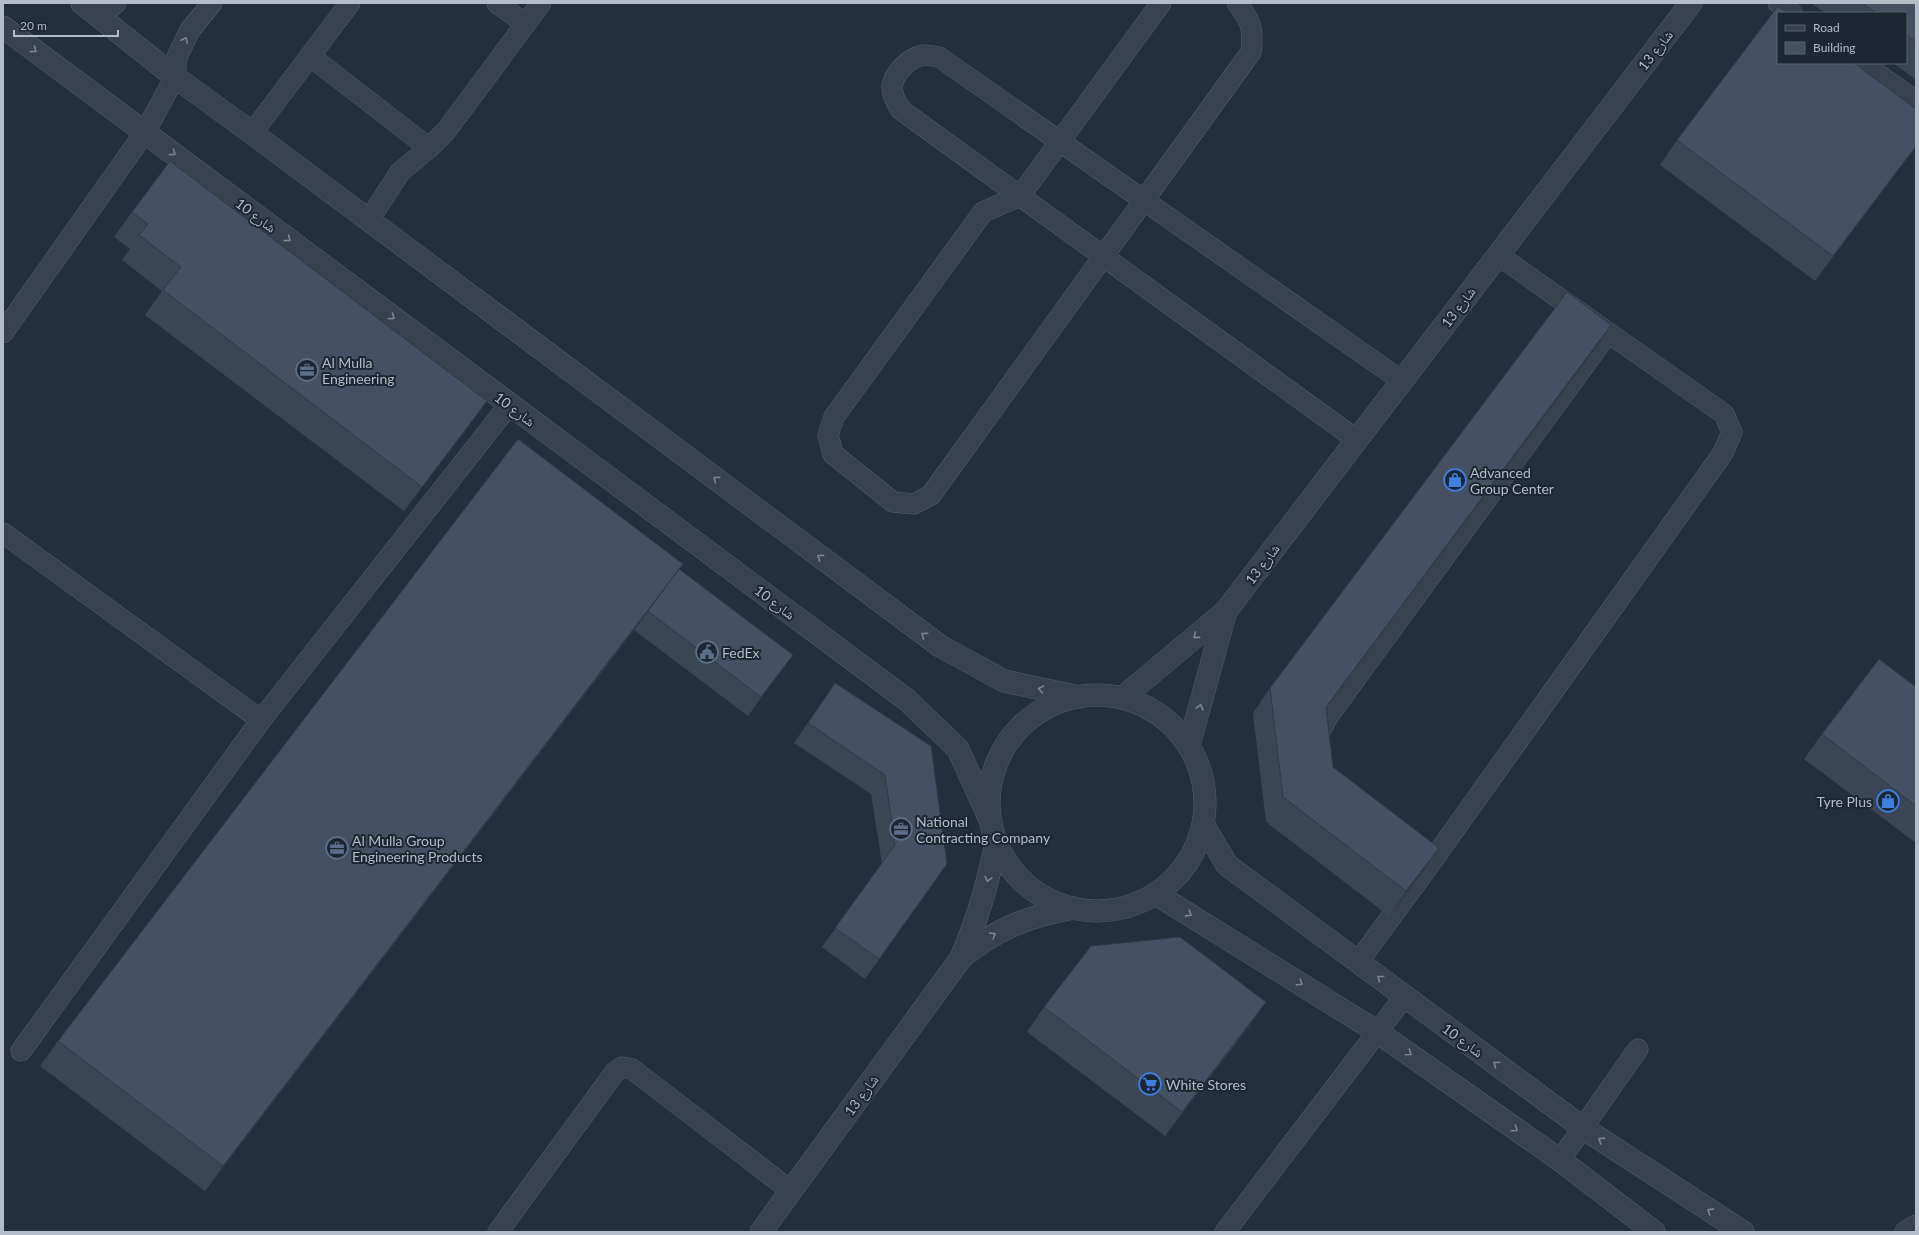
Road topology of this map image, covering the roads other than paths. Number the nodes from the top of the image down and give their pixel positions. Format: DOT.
graph roads {
  1 [pos="82,3"];
  2 [pos="212,3"];
  3 [pos="350,3"];
  4 [pos="497,3"];
  5 [pos="541,3"];
  6 [pos="1161,3"];
  7 [pos="1236,3"];
  8 [pos="1691,3"];
  9 [pos="1778,3"];
  10 [pos="108,10"];
  11 [pos="1791,12"];
  12 [pos="525,24"];
  13 [pos="3,27"];
  14 [pos="310,56"];
  15 [pos="1863,64"];
  16 [pos="175,77"];
  17 [pos="1916,101"];
  18 [pos="145,132"];
  19 [pos="252,133"];
  20 [pos="1059,141"];
  21 [pos="429,148"];
  22 [pos="1020,196"];
  23 [pos="1144,200"];
  24 [pos="369,220"];
  25 [pos="1498,255"];
  26 [pos="1103,256"];
  27 [pos="3,333"];
  28 [pos="1608,333"];
  29 [pos="1402,381"];
  30 [pos="510,405"];
  31 [pos="1357,440"];
  32 [pos="3,533"];
  33 [pos="1226,611"];
  34 [pos="1079,697"];
  35 [pos="1122,698"];
  36 [pos="261,720"];
  37 [pos="1189,745"];
  38 [pos="1314,758"];
  39 [pos="1204,826"];
  40 [pos="993,831"];
  41 [pos="1156,894"];
  42 [pos="1074,908"];
  43 [pos="961,958"];
  44 [pos="1358,962"];
  45 [pos="1404,996"];
  46 [pos="1376,1031"];
  47 [pos="1638,1049"];
  48 [pos="21,1052"];
  49 [pos="1583,1128"];
  50 [pos="1560,1160"];
  51 [pos="791,1191"];
  52 [pos="1916,1226"];
  53 [pos="498,1232"];
  54 [pos="761,1232"];
  55 [pos="1225,1232"];
  56 [pos="1654,1232"];
  57 [pos="1743,1232"];
  58 [pos="1906,1232"];
  1 -- 10 [label="street"];
  16 -- 2 [label="lane, one-way"];
  3 -- 14 [label="lane"];
  4 -- 12 [label="lane"];
  5 -- 12 [label="lane"];
  6 -- 20 [label="lane"];
  7 -- 23 [label="lane"];
  8 -- 25 [label="street, شارع 13"];
  9 -- 11 [label="lane"];
  10 -- 16 [label="street"];
  12 -- 21 [label="lane"];
  13 -- 18 [label="street, شارع 10, one-way"];
  14 -- 19 [label="lane"];
  14 -- 21 [label="lane"];
  15 -- 17 [label="lane"];
  16 -- 18 [label="lane"];
  16 -- 19 [label="street"];
  18 -- 27 [label="lane"];
  18 -- 30 [label="street, شارع 10, one-way"];
  19 -- 24 [label="street"];
  20 -- 22 [label="lane"];
  20 -- 22 [label="lane"];
  20 -- 23 [label="lane"];
  21 -- 24 [label="lane"];
  22 -- 26 [label="lane"];
  22 -- 26 [label="lane"];
  23 -- 26 [label="lane"];
  23 -- 29 [label="lane"];
  34 -- 24 [label="street, one-way"];
  25 -- 28 [label="lane"];
  25 -- 29 [label="street, شارع 13"];
  26 -- 31 [label="lane"];
  28 -- 38 [label="lane"];
  28 -- 44 [label="lane"];
  29 -- 31 [label="street, شارع 13"];
  30 -- 36 [label="lane"];
  30 -- 40 [label="street, شارع 10"];
  31 -- 33 [label="street, شارع 13"];
  32 -- 36 [label="lane"];
  33 -- 35 [label="street, شارع 13, one-way"];
  37 -- 33 [label="street, شارع 13, one-way"];
  34 -- 35 [label="street"];
  34 -- 40 [label="street"];
  35 -- 37 [label="street"];
  36 -- 48 [label="lane"];
  37 -- 39 [label="street"];
  39 -- 41 [label="street"];
  39 -- 44 [label="street, شارع 10"];
  40 -- 42 [label="street, شارع 10"];
  40 -- 43 [label="street, شارع 13, one-way"];
  41 -- 42 [label="street"];
  41 -- 46 [label="street, one-way"];
  43 -- 42 [label="street, شارع 13, one-way"];
  43 -- 51 [label="street, شارع 13"];
  45 -- 44 [label="street, شارع 10, one-way"];
  45 -- 46 [label="lane"];
  49 -- 45 [label="street, شارع 10, one-way"];
  46 -- 50 [label="street, one-way"];
  46 -- 55 [label="lane"];
  47 -- 49 [label="lane"];
  49 -- 50 [label="lane"];
  57 -- 49 [label="street, شارع 10, one-way"];
  50 -- 56 [label="street"];
  51 -- 53 [label="lane"];
  51 -- 54 [label="street, شارع 13"];
  52 -- 58 [label="street"];
}
